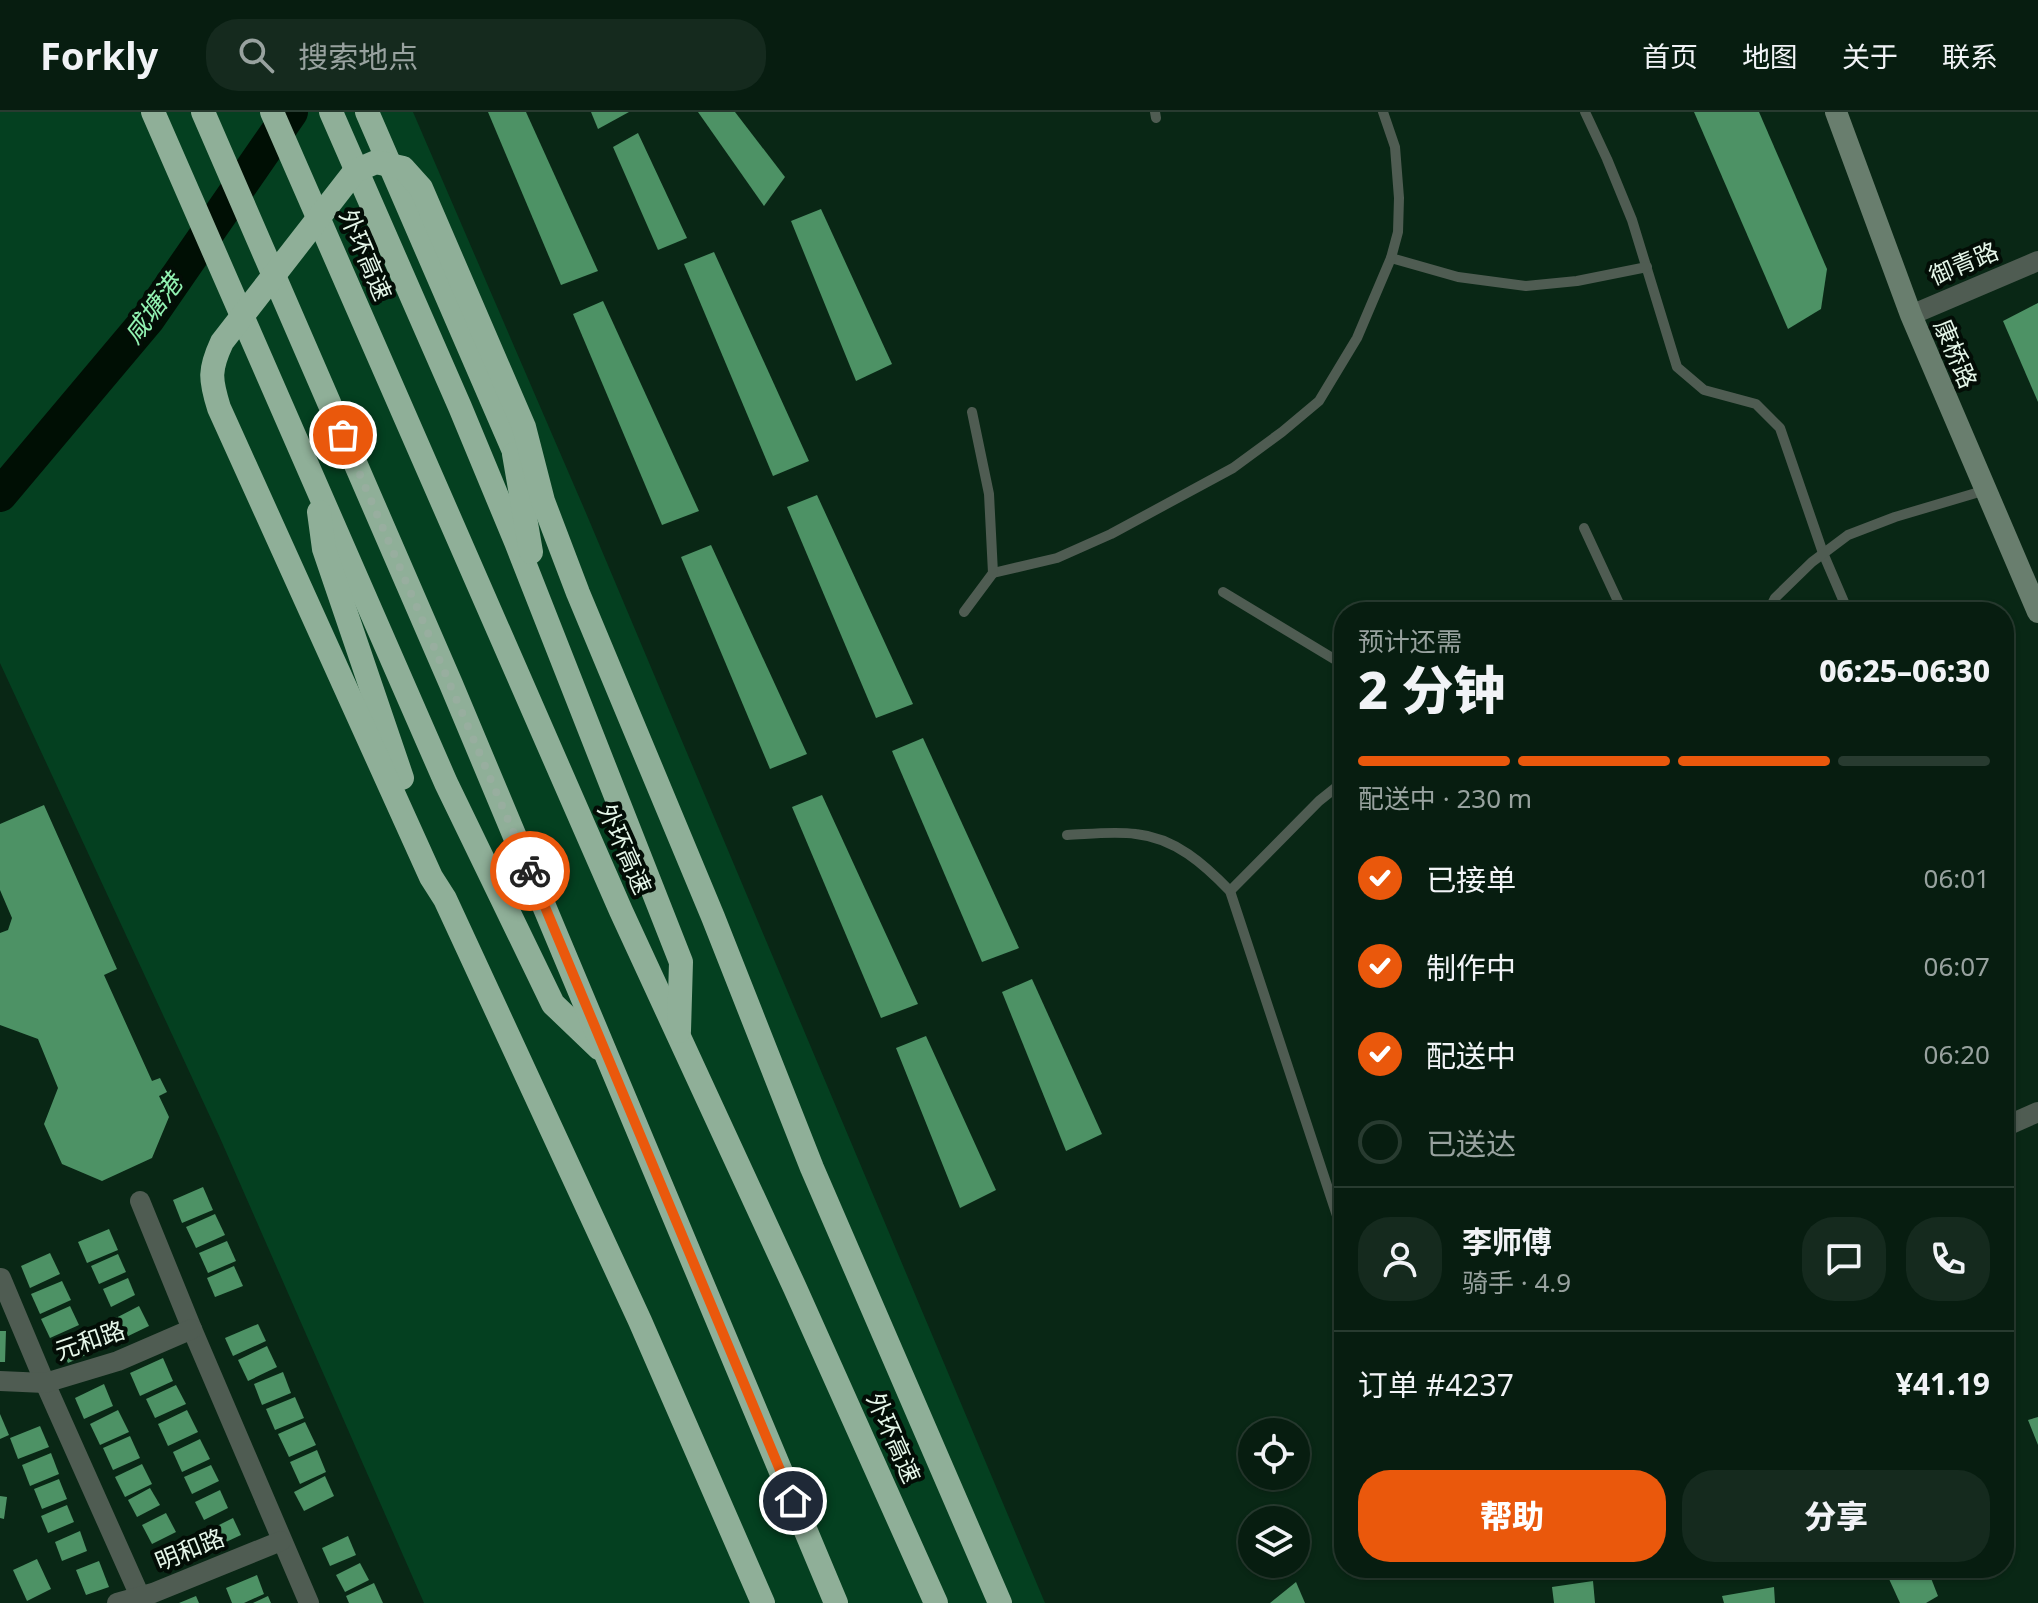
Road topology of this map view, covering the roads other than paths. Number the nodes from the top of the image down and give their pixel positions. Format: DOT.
graph roads {
  1 [pos="153,112"];
  2 [pos="203,112"];
  3 [pos="272,112"];
  4 [pos="331,112"];
  5 [pos="367,112"];
  6 [pos="1383,112"];
  7 [pos="1585,112"];
  8 [pos="1836,112"];
  9 [pos="1391,258"];
  10 [pos="2038,261"];
  11 [pos="1647,267"];
  12 [pos="1911,315"];
  13 [pos="972,412"];
  14 [pos="513,449"];
  15 [pos="316,486"];
  16 [pos="1986,490"];
  17 [pos="543,501"];
  18 [pos="1584,528"];
  19 [pos="1823,553"];
  20 [pos="993,573"];
  21 [pos="1223,592"];
  22 [pos="540,602"];
  23 [pos="1618,602"];
  24 [pos="1773,602"];
  25 [pos="1844,602"];
  26 [pos="964,612"];
  27 [pos="2038,612"];
  28 [pos="1334,659"];
  29 [pos="1334,789"];
  30 [pos="1067,835"];
  31 [pos="1230,891"];
  32 [pos="445,899"];
  33 [pos="678,1037"];
  34 [pos="607,1056"];
  35 [pos="2038,1112"];
  36 [pos="2014,1123"];
  37 [pos="140,1201"];
  38 [pos="1334,1207"];
  39 [pos="1,1278"];
  40 [pos="192,1329"];
  41 [pos="0,1381"];
  42 [pos="45,1383"];
  43 [pos="281,1541"];
  44 [pos="141,1600"];
  45 [pos="117,1603"];
  46 [pos="309,1603"];
  47 [pos="763,1603"];
  48 [pos="836,1603"];
  49 [pos="936,1603"];
  50 [pos="1000,1603"];
  1 -- 15 [label="highway"];
  2 -- 34 [label="highway"];
  3 -- 33 [label="highway, 外环高速"];
  4 -- 22 [label="highway"];
  5 -- 14 [label="highway"];
  6 -- 9 [label="lane"];
  7 -- 11 [label="lane"];
  8 -- 12 [label="main road, 康桥路"];
  9 -- 11 [label="lane"];
  9 -- 20 [label="lane"];
  10 -- 12 [label="street, 御青路"];
  11 -- 19 [label="lane"];
  12 -- 16 [label="main road, 康桥路"];
  13 -- 20 [label="lane"];
  14 -- 17 [label="highway"];
  14 -- 22 [label="highway"];
  15 -- 32 [label="highway"];
  15 -- 34 [label="highway"];
  16 -- 19 [label="lane"];
  16 -- 27 [label="main road, 康桥路"];
  17 -- 32 [label="highway"];
  17 -- 50 [label="highway"];
  18 -- 23 [label="lane"];
  19 -- 24 [label="lane"];
  19 -- 25 [label="lane"];
  20 -- 26 [label="lane"];
  21 -- 28 [label="lane"];
  22 -- 33 [label="highway"];
  29 -- 31 [label="lane"];
  30 -- 31 [label="lane"];
  31 -- 38 [label="lane"];
  32 -- 47 [label="highway"];
  33 -- 49 [label="highway, 外环高速"];
  34 -- 48 [label="highway"];
  35 -- 36 [label="street"];
  37 -- 40 [label="street"];
  39 -- 42 [label="street"];
  40 -- 42 [label="street, 元和路"];
  40 -- 43 [label="street"];
  41 -- 42 [label="street, 元和路"];
  42 -- 44 [label="street"];
  43 -- 44 [label="street, 明和路"];
  43 -- 46 [label="street"];
  44 -- 45 [label="street, 明和路"];
}
